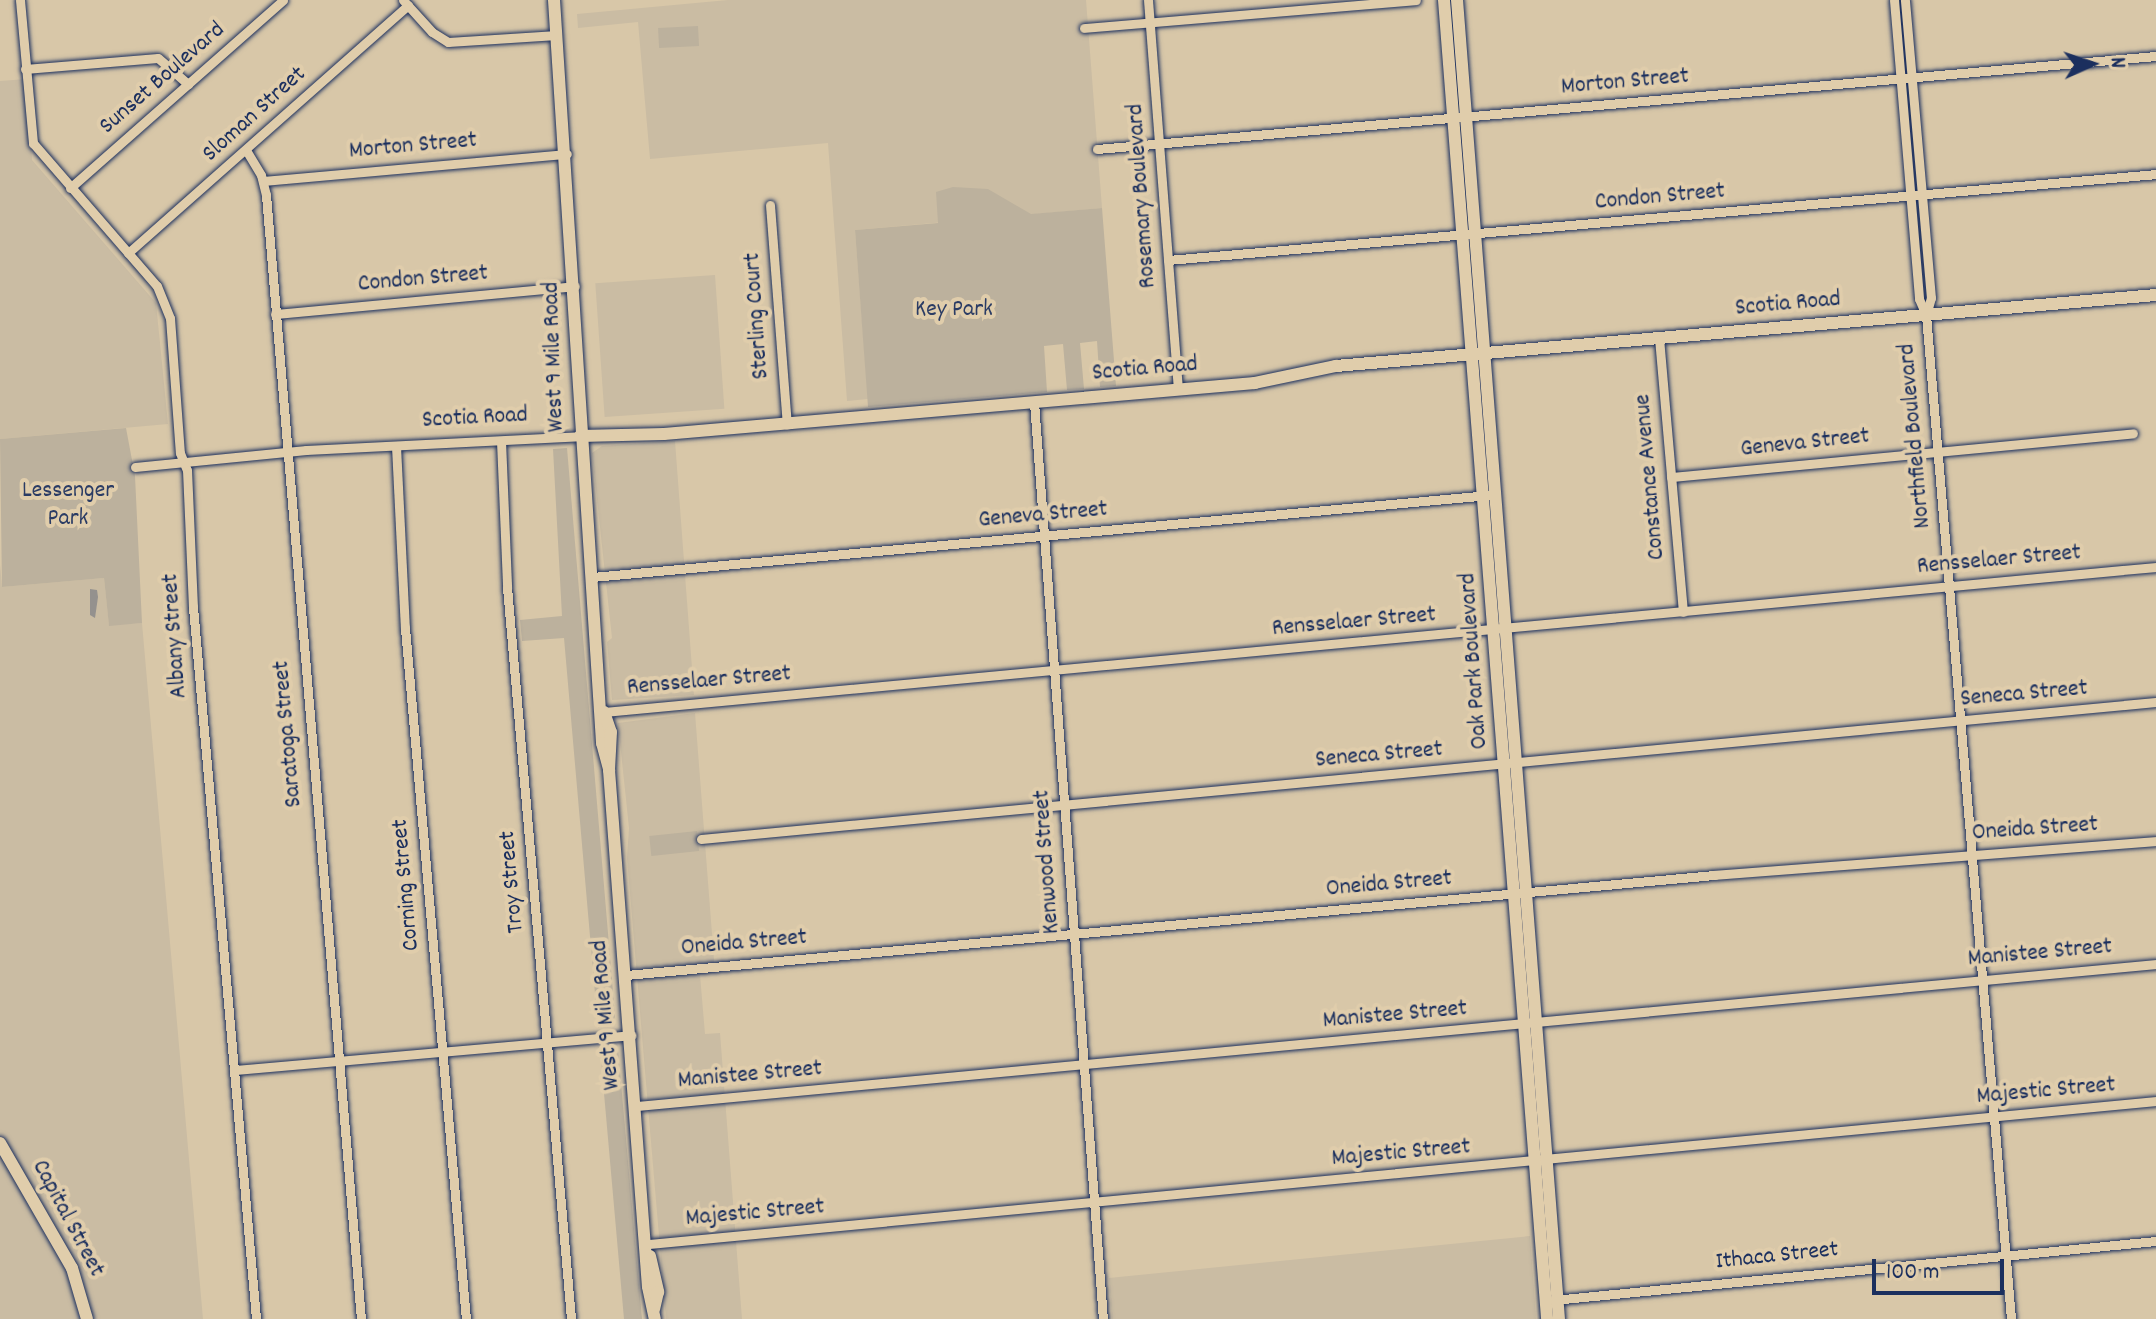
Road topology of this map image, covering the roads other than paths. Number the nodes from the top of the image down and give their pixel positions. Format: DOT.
graph roads {
  1 [pos="20,0"];
  2 [pos="283,0"];
  3 [pos="554,0"];
  4 [pos="1148,0"];
  5 [pos="1416,0"];
  6 [pos="1444,0"];
  7 [pos="1457,0"];
  8 [pos="1894,0"];
  9 [pos="1905,0"];
  10 [pos="406,3"];
  11 [pos="1150,23"];
  12 [pos="1084,28"];
  13 [pos="557,35"];
  14 [pos="2156,56"];
  15 [pos="25,69"];
  16 [pos="1912,78"];
  17 [pos="1900,79"];
  18 [pos="188,84"];
  19 [pos="1460,117"];
  20 [pos="1159,144"];
  21 [pos="1097,149"];
  22 [pos="246,150"];
  23 [pos="567,154"];
  24 [pos="2156,174"];
  25 [pos="263,181"];
  26 [pos="70,188"];
  27 [pos="1922,194"];
  28 [pos="1910,196"];
  29 [pos="770,205"];
  30 [pos="1469,234"];
  31 [pos="128,253"];
  32 [pos="1168,260"];
  33 [pos="575,286"];
  34 [pos="2156,295"];
  35 [pos="275,314"];
  36 [pos="1926,315"];
  37 [pos="1659,338"];
  38 [pos="1479,354"];
  39 [pos="1178,389"];
  40 [pos="1034,402"];
  41 [pos="787,424"];
  42 [pos="2133,433"];
  43 [pos="580,436"];
  44 [pos="501,441"];
  45 [pos="396,446"];
  46 [pos="288,452"];
  47 [pos="1937,452"];
  48 [pos="183,462"];
  49 [pos="135,467"];
  50 [pos="1671,477"];
  51 [pos="1491,495"];
  52 [pos="1044,536"];
  53 [pos="2156,567"];
  54 [pos="592,577"];
  55 [pos="1949,586"];
  56 [pos="1683,612"];
  57 [pos="1501,630"];
  58 [pos="1054,670"];
  59 [pos="2156,702"];
  60 [pos="604,712"];
  61 [pos="1960,721"];
  62 [pos="1511,764"];
  63 [pos="1064,805"];
  64 [pos="701,839"];
  65 [pos="2156,841"];
  66 [pos="1972,855"];
  67 [pos="1521,893"];
  68 [pos="1073,934"];
  69 [pos="2156,964"];
  70 [pos="626,975"];
  71 [pos="1982,980"];
  72 [pos="1530,1024"];
  73 [pos="631,1035"];
  74 [pos="547,1042"];
  75 [pos="443,1051"];
  76 [pos="338,1061"];
  77 [pos="1083,1065"];
  78 [pos="234,1070"];
  79 [pos="2156,1101"];
  80 [pos="637,1106"];
  81 [pos="1994,1116"];
  82 [pos="0,1143"];
  83 [pos="1541,1162"];
  84 [pos="1093,1203"];
  85 [pos="2156,1241"];
  86 [pos="649,1250"];
  87 [pos="2005,1254"];
  88 [pos="1552,1300"];
  89 [pos="655,1314"];
  90 [pos="87,1319"];
  91 [pos="256,1319"];
  92 [pos="361,1319"];
  93 [pos="466,1319"];
  94 [pos="571,1319"];
  95 [pos="1103,1319"];
  96 [pos="1547,1319"];
  97 [pos="1559,1319"];
  98 [pos="2011,1319"];
  1 -- 15 [label="street, Albany Street"];
  2 -- 18 [label="street, Sunset Boulevard"];
  3 -- 13 [label="street, West 9 Mile Road"];
  4 -- 11 [label="street, Rosemary Boulevard"];
  5 -- 11 [label="street"];
  6 -- 19 [label="street, Oak Park Boulevard"];
  7 -- 19 [label="street, Oak Park Boulevard"];
  8 -- 17 [label="street, Northfield Boulevard"];
  9 -- 16 [label="street, Northfield Boulevard"];
  10 -- 13 [label="street"];
  10 -- 22 [label="street, Sloman Street"];
  11 -- 12 [label="street"];
  11 -- 20 [label="street, Rosemary Boulevard"];
  13 -- 23 [label="street, West 9 Mile Road"];
  14 -- 16 [label="street, Morton Street"];
  15 -- 18 [label="street"];
  15 -- 26 [label="street, Albany Street"];
  16 -- 17 [label="street, Morton Street"];
  16 -- 27 [label="street, Northfield Boulevard"];
  17 -- 19 [label="street, Morton Street"];
  17 -- 28 [label="street, Northfield Boulevard"];
  18 -- 26 [label="street, Sunset Boulevard"];
  19 -- 20 [label="street, Morton Street"];
  19 -- 30 [label="street, Oak Park Boulevard"];
  20 -- 21 [label="street, Morton Street"];
  20 -- 32 [label="street, Rosemary Boulevard"];
  22 -- 25 [label="street, Saratoga Street"];
  22 -- 31 [label="street, Sloman Street"];
  23 -- 25 [label="street, Morton Street"];
  23 -- 33 [label="street, West 9 Mile Road"];
  24 -- 27 [label="street, Condon Street"];
  25 -- 35 [label="street, Saratoga Street"];
  26 -- 31 [label="street, Albany Street"];
  27 -- 28 [label="street, Condon Street"];
  27 -- 36 [label="street, Northfield Boulevard"];
  28 -- 30 [label="street, Condon Street"];
  28 -- 36 [label="street, Northfield Boulevard"];
  29 -- 41 [label="street, Sterling Court"];
  30 -- 32 [label="street, Condon Street"];
  30 -- 38 [label="street, Oak Park Boulevard"];
  31 -- 48 [label="street, Albany Street"];
  32 -- 39 [label="street, Rosemary Boulevard"];
  33 -- 35 [label="street, Condon Street"];
  33 -- 43 [label="street, West 9 Mile Road"];
  34 -- 36 [label="street, Scotia Road"];
  35 -- 46 [label="street, Saratoga Street"];
  36 -- 37 [label="street, Scotia Road"];
  36 -- 47 [label="street, Northfield Boulevard"];
  37 -- 38 [label="street, Scotia Road"];
  37 -- 50 [label="street, Constance Avenue"];
  38 -- 39 [label="street, Scotia Road"];
  38 -- 51 [label="street, Oak Park Boulevard"];
  39 -- 40 [label="street, Scotia Road"];
  40 -- 41 [label="street, Scotia Road"];
  40 -- 52 [label="street, Kenwood Street"];
  41 -- 43 [label="street, Scotia Road"];
  42 -- 47 [label="street, Geneva Street"];
  43 -- 44 [label="street, Scotia Road"];
  43 -- 54 [label="street, West 9 Mile Road"];
  44 -- 45 [label="street, Scotia Road"];
  44 -- 74 [label="street, Troy Street"];
  45 -- 46 [label="street, Scotia Road"];
  45 -- 75 [label="street, Corning Street"];
  46 -- 48 [label="street, Scotia Road"];
  46 -- 76 [label="street, Saratoga Street"];
  47 -- 50 [label="street, Geneva Street"];
  47 -- 55 [label="street, Northfield Boulevard"];
  48 -- 49 [label="street, Scotia Road"];
  48 -- 78 [label="street, Albany Street"];
  50 -- 56 [label="street, Constance Avenue"];
  51 -- 52 [label="street, Geneva Street"];
  51 -- 57 [label="street, Oak Park Boulevard"];
  52 -- 54 [label="street, Geneva Street"];
  52 -- 58 [label="street, Kenwood Street"];
  53 -- 55 [label="street, Rensselaer Street"];
  54 -- 60 [label="street, West 9 Mile Road"];
  55 -- 56 [label="street, Rensselaer Street"];
  55 -- 61 [label="street, Northfield Boulevard"];
  56 -- 57 [label="street, Rensselaer Street"];
  57 -- 58 [label="street, Rensselaer Street"];
  57 -- 62 [label="street, Oak Park Boulevard"];
  58 -- 60 [label="street, Rensselaer Street"];
  58 -- 63 [label="street, Kenwood Street"];
  59 -- 61 [label="street, Seneca Street"];
  60 -- 70 [label="street, West 9 Mile Road"];
  61 -- 62 [label="street, Seneca Street"];
  61 -- 66 [label="street, Northfield Boulevard"];
  62 -- 63 [label="street, Seneca Street"];
  62 -- 67 [label="street, Oak Park Boulevard"];
  63 -- 64 [label="street, Seneca Street"];
  63 -- 68 [label="street, Kenwood Street"];
  65 -- 66 [label="street, Oneida Street"];
  66 -- 67 [label="street, Oneida Street"];
  66 -- 71 [label="street, Northfield Boulevard"];
  67 -- 68 [label="street, Oneida Street"];
  67 -- 72 [label="street, Oak Park Boulevard"];
  68 -- 70 [label="street, Oneida Street"];
  68 -- 77 [label="street, Kenwood Street"];
  69 -- 71 [label="street, Manistee Street"];
  70 -- 73 [label="street, West 9 Mile Road"];
  71 -- 72 [label="street, Manistee Street"];
  71 -- 81 [label="street, Northfield Boulevard"];
  72 -- 77 [label="street, Manistee Street"];
  72 -- 83 [label="street, Oak Park Boulevard"];
  73 -- 74 [label="street"];
  73 -- 80 [label="street, West 9 Mile Road"];
  74 -- 75 [label="street"];
  74 -- 94 [label="street, Troy Street"];
  75 -- 76 [label="street"];
  75 -- 93 [label="street, Corning Street"];
  76 -- 78 [label="street"];
  76 -- 92 [label="street, Saratoga Street"];
  77 -- 80 [label="street, Manistee Street"];
  77 -- 84 [label="street, Kenwood Street"];
  78 -- 91 [label="street, Albany Street"];
  79 -- 81 [label="street, Majestic Street"];
  80 -- 86 [label="street, West 9 Mile Road"];
  81 -- 83 [label="street, Majestic Street"];
  81 -- 87 [label="street, Northfield Boulevard"];
  82 -- 90 [label="street, Capital Street"];
  83 -- 84 [label="street, Majestic Street"];
  83 -- 88 [label="street, Oak Park Boulevard"];
  84 -- 86 [label="street, Majestic Street"];
  84 -- 95 [label="street, Kenwood Street"];
  85 -- 87 [label="street, Ithaca Street"];
  86 -- 89 [label="street, West 9 Mile Road"];
  87 -- 88 [label="street, Ithaca Street"];
  87 -- 98 [label="street, Northfield Boulevard"];
  88 -- 96 [label="street, Oak Park Boulevard"];
  88 -- 97 [label="street, Oak Park Boulevard"];
}
